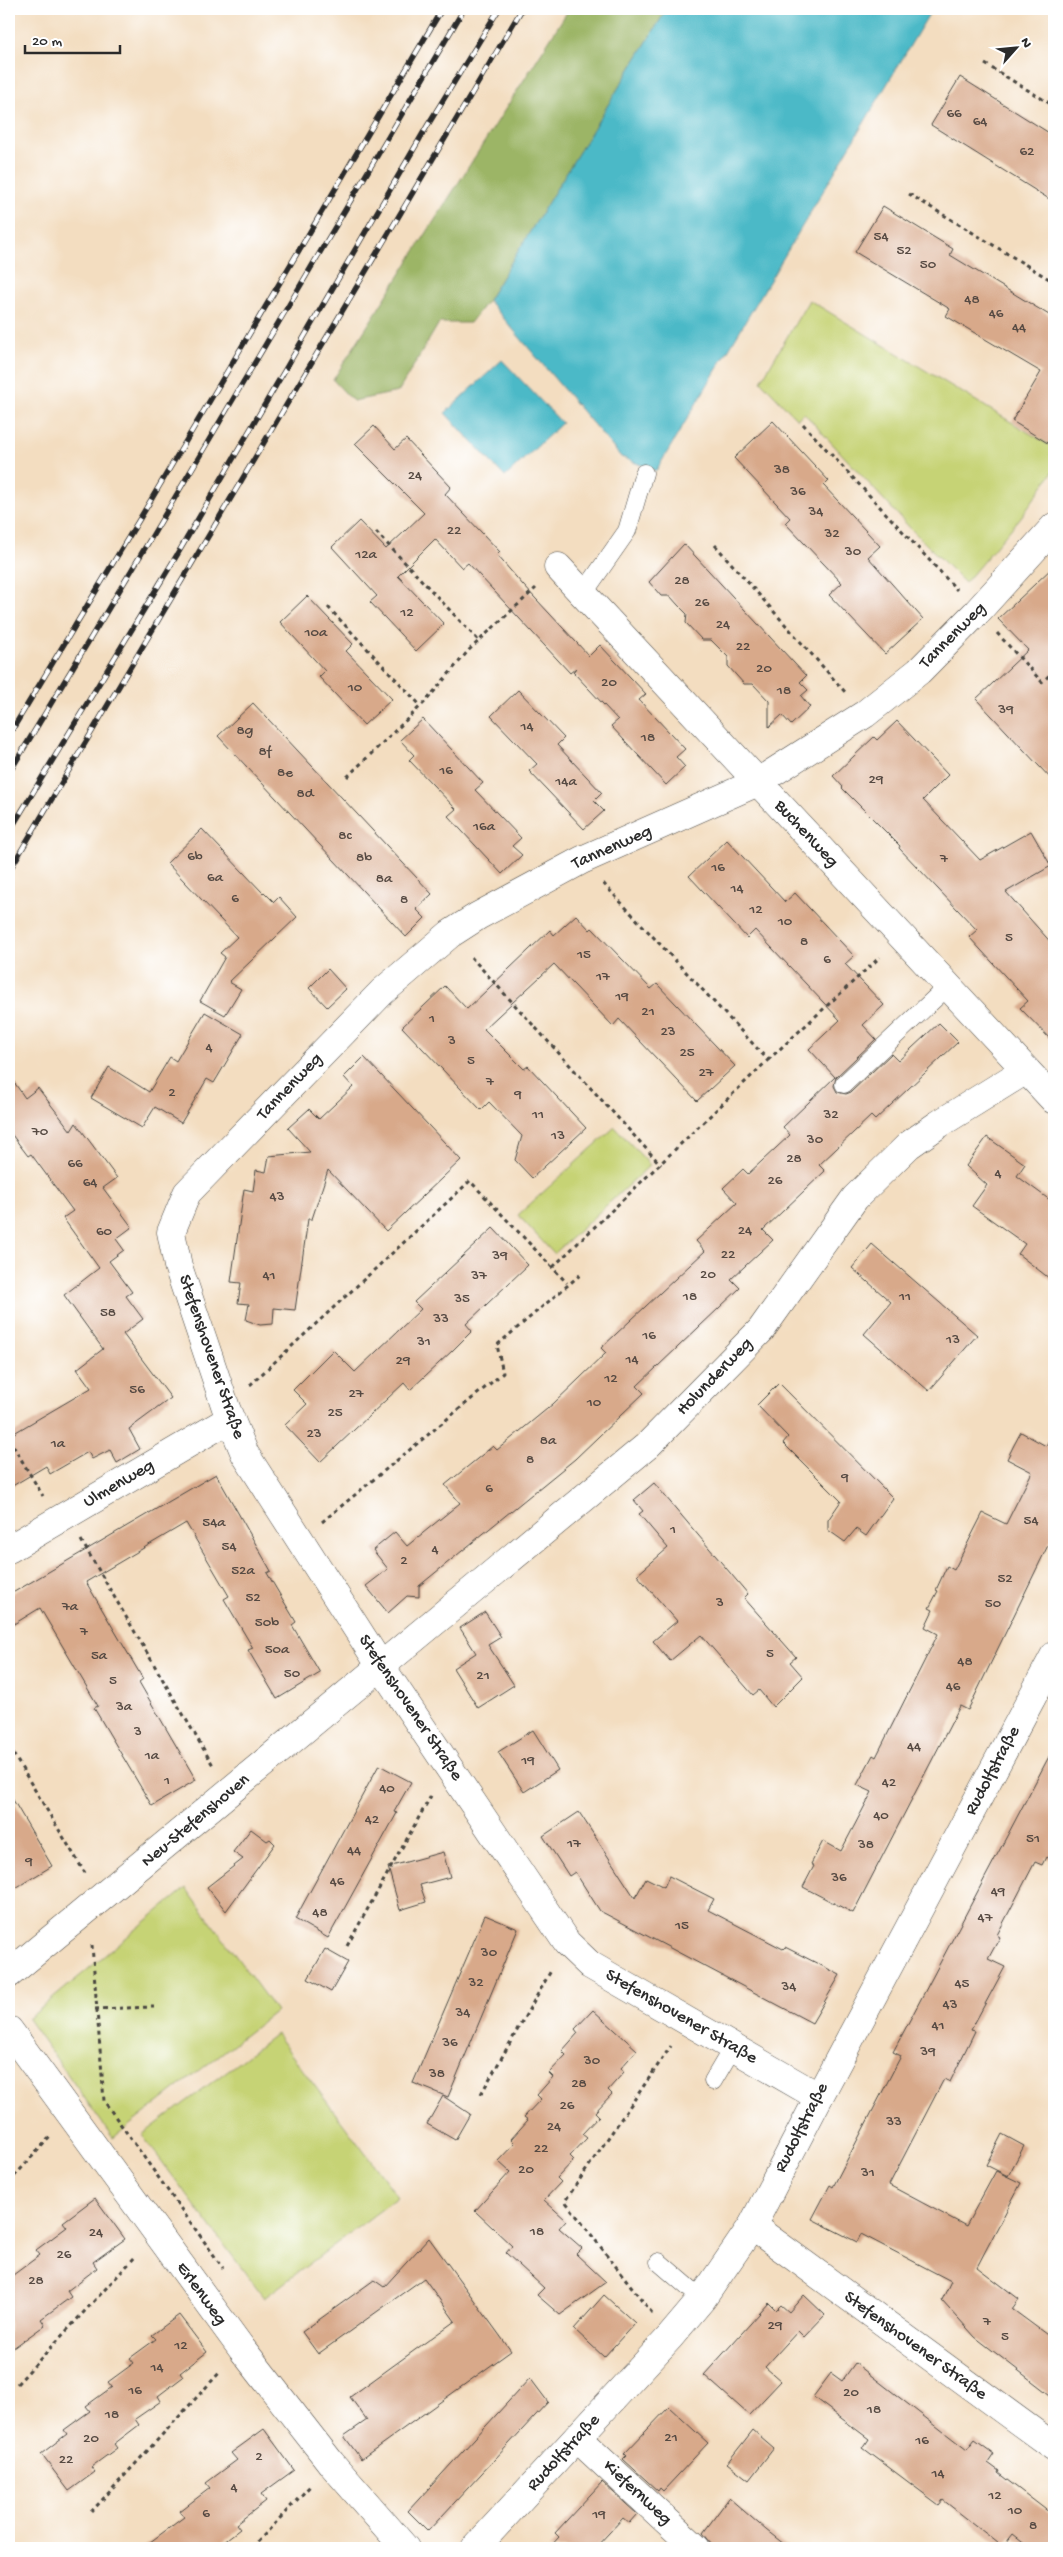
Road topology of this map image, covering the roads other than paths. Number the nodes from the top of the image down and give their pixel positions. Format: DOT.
graph roads {
  1 [pos="644,473"];
  2 [pos="1054,528"];
  3 [pos="558,567"];
  4 [pos="583,594"];
  5 [pos="758,782"];
  6 [pos="948,986"];
  7 [pos="1026,1070"];
  8 [pos="844,1084"];
  9 [pos="1054,1100"];
  10 [pos="186,1193"];
  11 [pos="228,1413"];
  12 [pos="9,1549"];
  13 [pos="1054,1656"];
  14 [pos="382,1668"];
  15 [pos="9,1974"];
  16 [pos="9,2030"];
  17 [pos="733,2047"];
  18 [pos="713,2081"];
  19 [pos="818,2096"];
  20 [pos="752,2226"];
  21 [pos="659,2262"];
  22 [pos="702,2299"];
  23 [pos="578,2438"];
  24 [pos="1054,2447"];
  25 [pos="405,2548"];
  26 [pos="475,2548"];
  27 [pos="696,2548"];
  1 -- 4 [label="lane"];
  2 -- 5 [label="street, Tannenweg"];
  3 -- 4 [label="street, Buchenweg"];
  4 -- 5 [label="street, Buchenweg"];
  5 -- 6 [label="street, Buchenweg"];
  5 -- 10 [label="street, Tannenweg"];
  6 -- 7 [label="street, Buchenweg"];
  6 -- 8 [label="lane"];
  7 -- 9 [label="street, Buchenweg"];
  7 -- 14 [label="street, Holunderweg"];
  10 -- 11 [label="street, Stefenshovener Straße"];
  11 -- 12 [label="street, Ulmenweg"];
  11 -- 14 [label="street, Stefenshovener Straße"];
  13 -- 19 [label="street, Rudolfstraße"];
  14 -- 15 [label="street, Neu-Stefenshoven"];
  14 -- 17 [label="street, Stefenshovener Straße"];
  16 -- 25 [label="street, Erlenweg"];
  17 -- 18 [label="lane"];
  17 -- 19 [label="street, Stefenshovener Straße"];
  19 -- 20 [label="street, Rudolfstraße"];
  20 -- 22 [label="street, Rudolfstraße"];
  20 -- 24 [label="street, Stefenshovener Straße"];
  21 -- 22 [label="lane"];
  22 -- 23 [label="street, Rudolfstraße"];
  23 -- 26 [label="street, Rudolfstraße"];
  23 -- 27 [label="street, Kiefernweg"];
}
